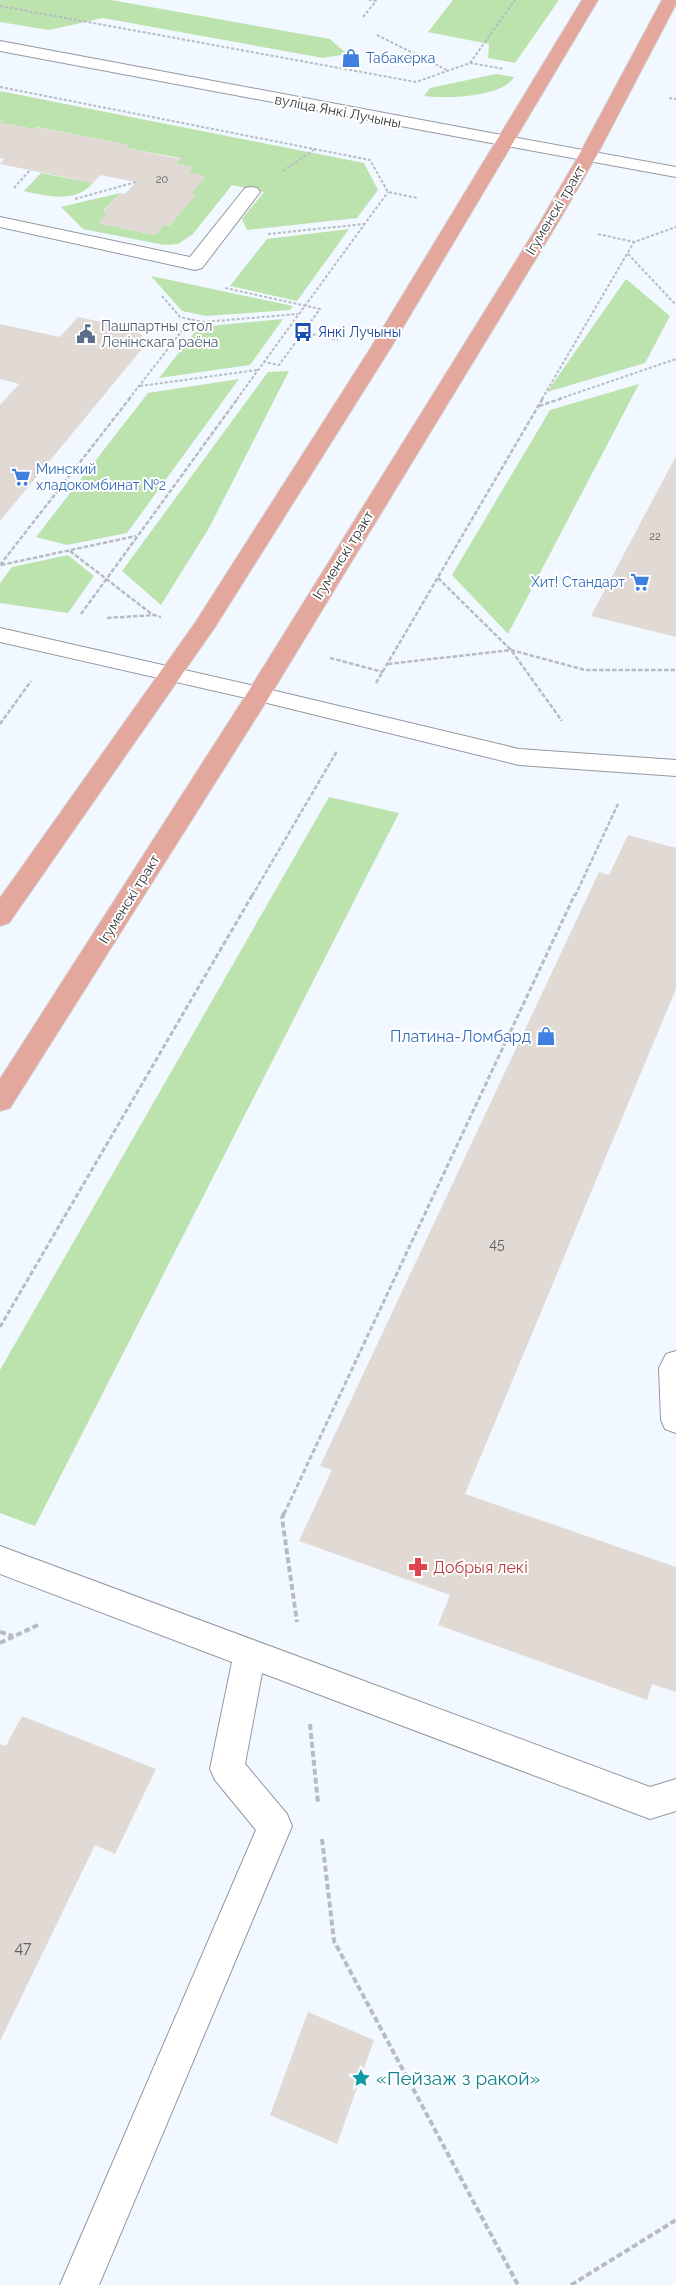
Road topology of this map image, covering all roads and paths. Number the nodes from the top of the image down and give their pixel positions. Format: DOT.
graph roads {
  1 [pos="369,0"];
  2 [pos="515,0"];
  3 [pos="590,0"];
  4 [pos="670,0"];
  5 [pos="0,6"];
  6 [pos="363,16"];
  7 [pos="377,35"];
  8 [pos="0,46"];
  9 [pos="470,63"];
  10 [pos="504,69"];
  11 [pos="448,70"];
  12 [pos="0,87"];
  13 [pos="669,98"];
  14 [pos="676,99"];
  15 [pos="507,141"];
  16 [pos="588,155"];
  17 [pos="30,170"];
  18 [pos="676,172"];
  19 [pos="136,182"];
  20 [pos="13,189"];
  21 [pos="251,192"];
  22 [pos="388,192"];
  23 [pos="418,198"];
  24 [pos="72,200"];
  25 [pos="0,222"];
  26 [pos="364,224"];
  27 [pos="676,227"];
  28 [pos="598,234"];
  29 [pos="214,240"];
  30 [pos="634,242"];
  31 [pos="628,254"];
  32 [pos="676,305"];
  33 [pos="305,306"];
  34 [pos="298,314"];
  35 [pos="180,317"];
  36 [pos="191,319"];
  37 [pos="676,359"];
  38 [pos="264,362"];
  39 [pos="258,370"];
  40 [pos="139,386"];
  41 [pos="538,407"];
  42 [pos="137,536"];
  43 [pos="70,551"];
  44 [pos="0,565"];
  45 [pos="106,578"];
  46 [pos="438,578"];
  47 [pos="154,615"];
  48 [pos="0,635"];
  49 [pos="56,647"];
  50 [pos="511,650"];
  51 [pos="388,664"];
  52 [pos="676,670"];
  53 [pos="171,673"];
  54 [pos="260,694"];
  55 [pos="356,718"];
  56 [pos="0,724"];
  57 [pos="591,761"];
  58 [pos="636,765"];
  59 [pos="676,768"];
  60 [pos="0,917"];
  61 [pos="0,1102"];
  62 [pos="0,1327"];
  63 [pos="676,1363"];
  64 [pos="676,1420"];
  65 [pos="0,1560"];
  66 [pos="0,1632"];
  67 [pos="14,1637"];
  68 [pos="250,1653"];
  69 [pos="304,1673"];
  70 [pos="676,1795"];
  71 [pos="319,1812"];
  72 [pos="322,1832"];
  73 [pos="676,2220"];
  74 [pos="79,2285"];
  75 [pos="518,2285"];
  76 [pos="571,2285"];
  1 -- 6 [label="path"];
  2 -- 9 [label="path"];
  3 -- 15 [label="main road"];
  4 -- 16 [label="main road, Ігуменскі тракт"];
  5 -- 11 [label="path"];
  7 -- 11 [label="path"];
  8 -- 15 [label="street, вуліца Янкі Лучыны"];
  9 -- 10 [label="path"];
  9 -- 11 [label="path"];
  12 -- 22 [label="path"];
  13 -- 14 [label="path"];
  15 -- 16 [label="street, вуліца Янкі Лучыны"];
  15 -- 53 [label="main road"];
  16 -- 18 [label="street, вуліца Янкі Лучыны"];
  16 -- 54 [label="main road, Ігуменскі тракт"];
  17 -- 20 [label="path"];
  19 -- 24 [label="path"];
  21 -- 29 [label="street"];
  22 -- 23 [label="path"];
  22 -- 26 [label="path"];
  25 -- 29 [label="street"];
  26 -- 29 [label="path"];
  26 -- 33 [label="path"];
  27 -- 30 [label="path"];
  28 -- 30 [label="path"];
  30 -- 31 [label="path"];
  31 -- 32 [label="path"];
  31 -- 41 [label="path"];
  33 -- 34 [label="path"];
  33 -- 38 [label="path"];
  34 -- 36 [label="path"];
  34 -- 38 [label="path"];
  35 -- 36 [label="path"];
  36 -- 40 [label="path"];
  37 -- 41 [label="path"];
  38 -- 39 [label="path"];
  39 -- 40 [label="path"];
  39 -- 42 [label="path"];
  40 -- 44 [label="path"];
  41 -- 46 [label="path"];
  42 -- 43 [label="path"];
  42 -- 45 [label="path"];
  43 -- 44 [label="path"];
  43 -- 45 [label="path"];
  45 -- 47 [label="path"];
  45 -- 49 [label="path"];
  46 -- 50 [label="path"];
  46 -- 51 [label="path"];
  48 -- 49 [label="street"];
  49 -- 53 [label="street"];
  49 -- 56 [label="path"];
  50 -- 51 [label="path"];
  50 -- 52 [label="path"];
  50 -- 57 [label="path"];
  51 -- 55 [label="path"];
  53 -- 54 [label="street"];
  53 -- 60 [label="main road"];
  54 -- 55 [label="street"];
  54 -- 61 [label="main road, Ігуменскі тракт"];
  55 -- 57 [label="street"];
  55 -- 62 [label="path"];
  57 -- 58 [label="street"];
  58 -- 59 [label="street"];
  58 -- 69 [label="path"];
  63 -- 64 [label="street"];
  65 -- 68 [label="street"];
  66 -- 67 [label="path"];
  68 -- 69 [label="street"];
  68 -- 74 [label="street"];
  69 -- 70 [label="street"];
  69 -- 71 [label="path"];
  72 -- 75 [label="path"];
  73 -- 76 [label="path"];
}
